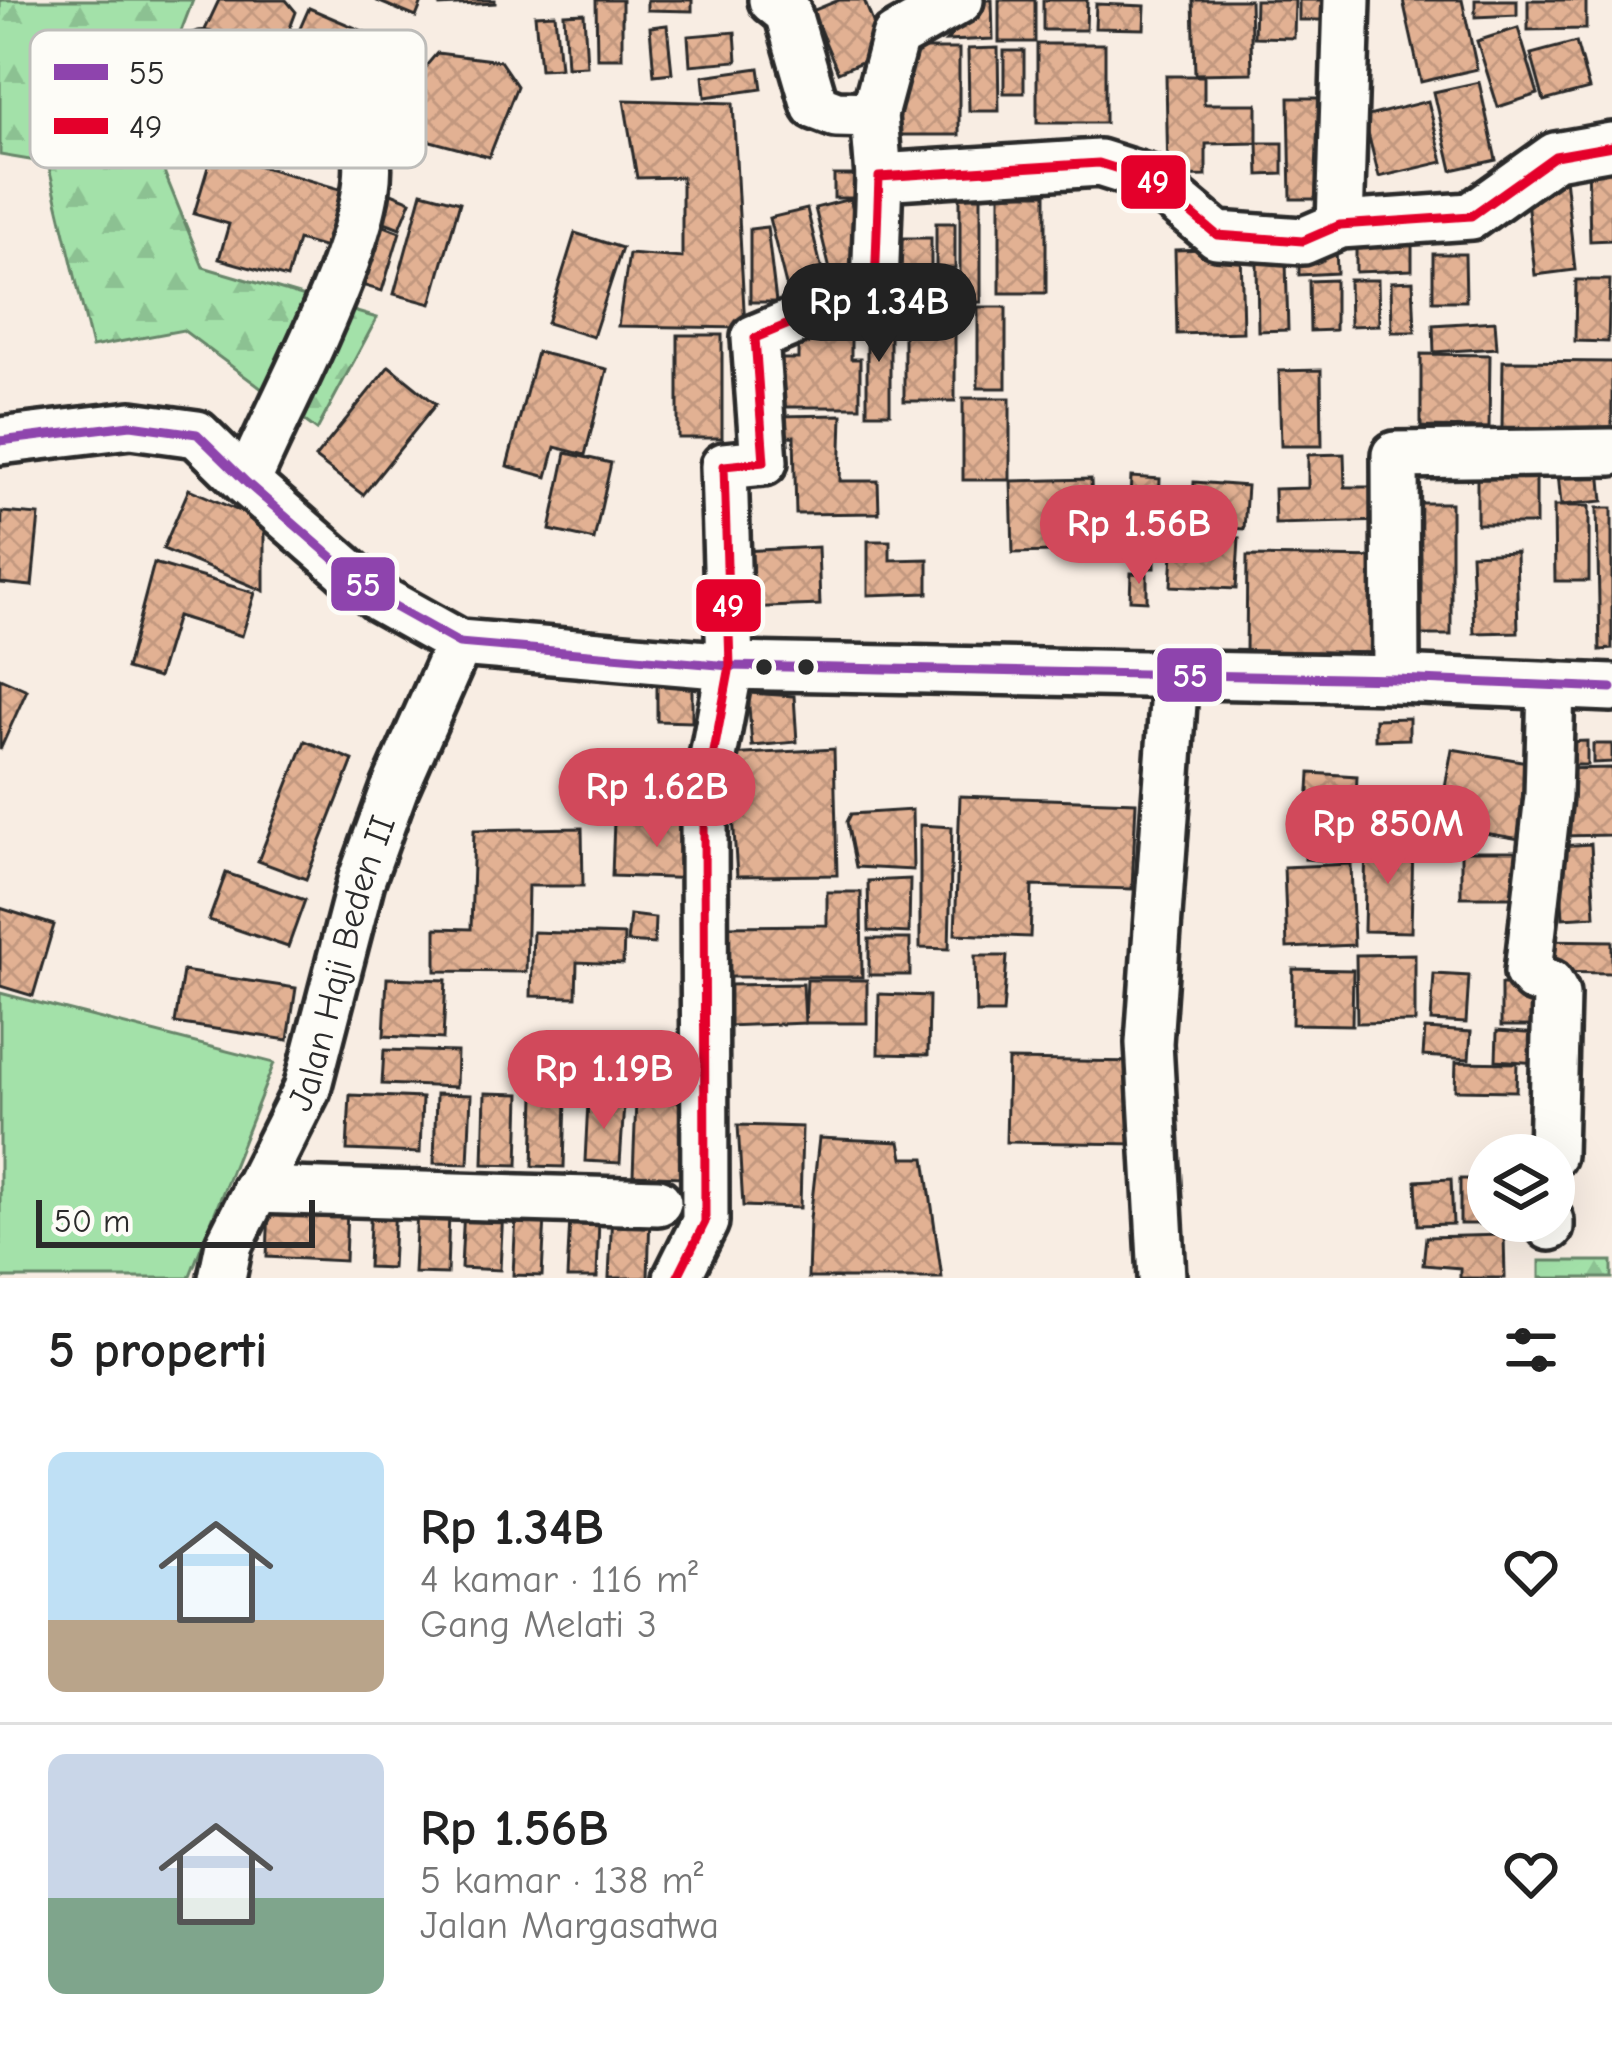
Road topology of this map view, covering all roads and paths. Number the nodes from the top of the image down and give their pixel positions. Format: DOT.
graph roads {
  1 [pos="772,0"];
  2 [pos="960,0"];
  3 [pos="1347,0"];
  4 [pos="874,115"];
  5 [pos="1612,146"];
  6 [pos="370,168"];
  7 [pos="879,177"];
  8 [pos="1340,225"];
  9 [pos="0,441"];
  10 [pos="1612,452"];
  11 [pos="247,483"];
  12 [pos="459,644"];
  13 [pos="730,666"];
  14 [pos="1175,675"];
  15 [pos="1396,679"];
  16 [pos="1551,685"];
  17 [pos="1612,688"];
  18 [pos="1553,1134"];
  19 [pos="255,1190"];
  20 [pos="658,1202"];
  21 [pos="222,1278"];
  22 [pos="677,1278"];
  23 [pos="1162,1278"];
  1 -- 4 [label="street"];
  2 -- 4 [label="street"];
  3 -- 8 [label="street"];
  4 -- 7 [label="street"];
  5 -- 8 [label="street"];
  6 -- 11 [label="street"];
  7 -- 8 [label="street"];
  7 -- 13 [label="street"];
  9 -- 11 [label="street"];
  10 -- 15 [label="street"];
  11 -- 12 [label="street"];
  12 -- 13 [label="street"];
  12 -- 19 [label="street, Jalan Haji Beden II"];
  13 -- 14 [label="street"];
  13 -- 22 [label="street"];
  14 -- 15 [label="street"];
  14 -- 23 [label="street"];
  15 -- 16 [label="street"];
  16 -- 17 [label="street"];
  16 -- 18 [label="street"];
  19 -- 20 [label="street"];
  19 -- 21 [label="street, Jalan Haji Beden II"];
}
